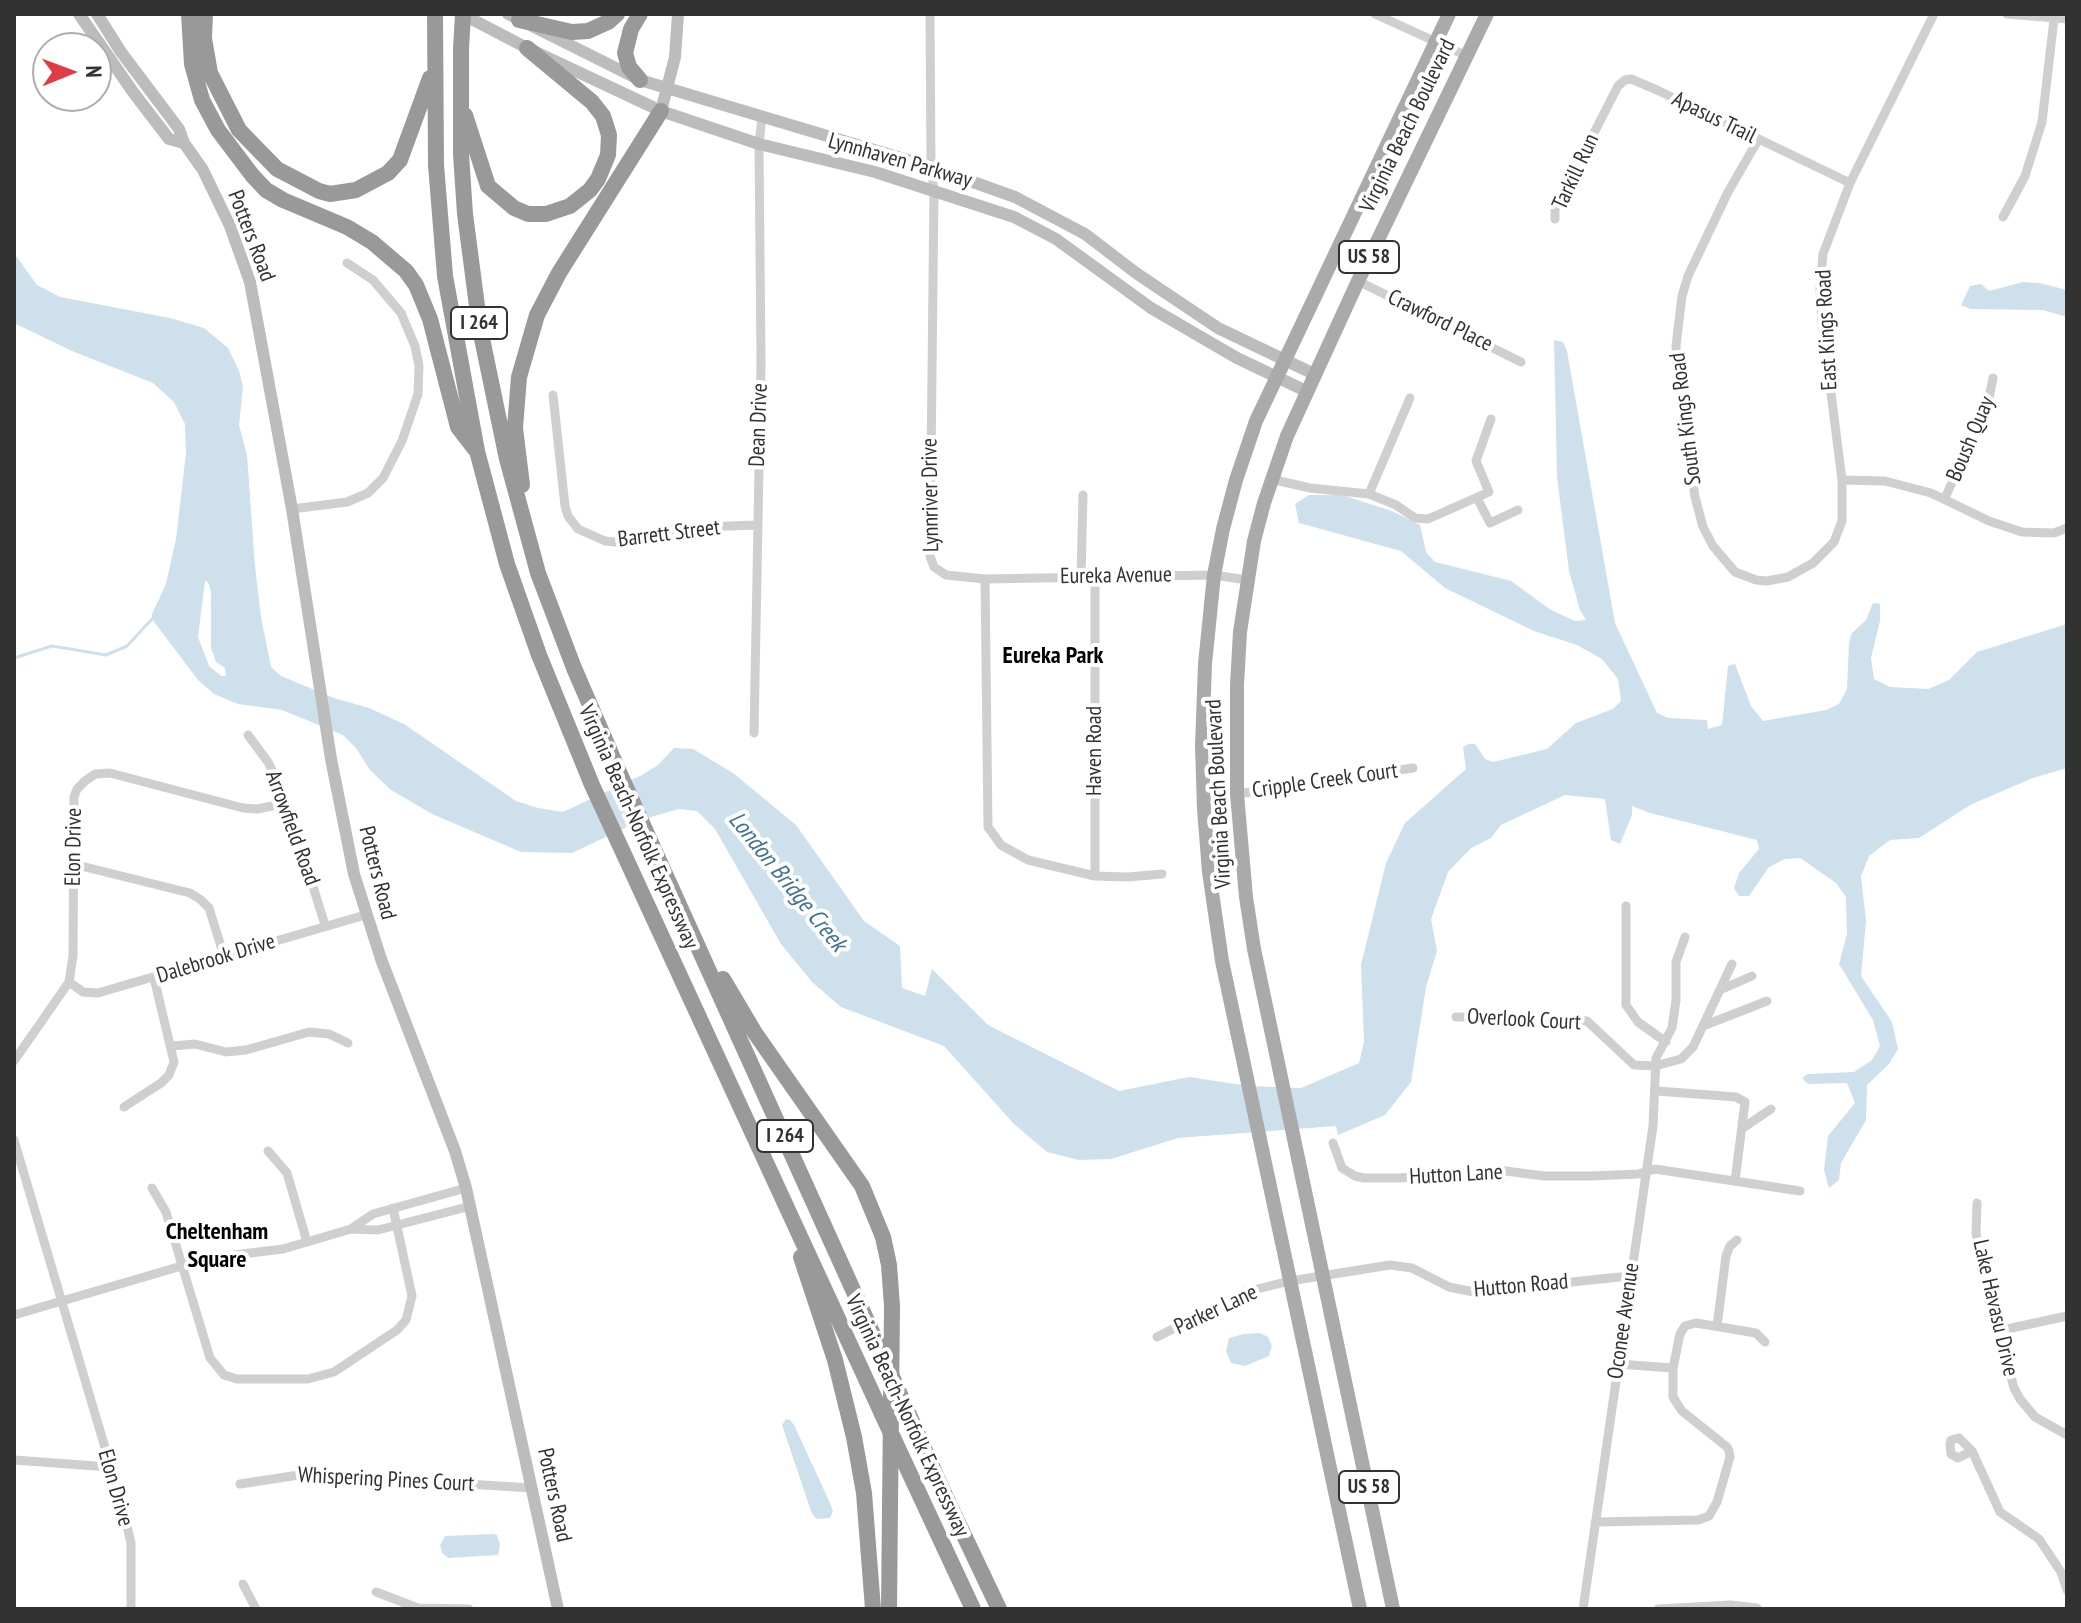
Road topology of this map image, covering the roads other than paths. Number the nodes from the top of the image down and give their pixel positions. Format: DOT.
graph roads {
  1 [pos="79,14"];
  2 [pos="97,14"];
  3 [pos="179,14"];
  4 [pos="189,14"];
  5 [pos="205,14"];
  6 [pos="435,14"];
  7 [pos="462,14"];
  8 [pos="617,14"];
  9 [pos="640,14"];
  10 [pos="678,14"];
  11 [pos="930,14"];
  12 [pos="1375,14"];
  13 [pos="1449,14"];
  14 [pos="1487,14"];
  15 [pos="1934,14"];
  16 [pos="2007,14"];
  17 [pos="514,17"];
  18 [pos="2054,19"];
  19 [pos="2067,19"];
  20 [pos="189,39"];
  21 [pos="1436,42"];
  22 [pos="527,48"];
  23 [pos="1467,56"];
  24 [pos="434,65"];
  25 [pos="640,80"];
  26 [pos="668,90"];
  27 [pos="460,100"];
  28 [pos="661,111"];
  29 [pos="762,117"];
  30 [pos="1598,125"];
  31 [pos="1758,140"];
  32 [pos="184,143"];
  33 [pos="759,144"];
  34 [pos="931,167"];
  35 [pos="1850,183"];
  36 [pos="934,190"];
  37 [pos="2003,217"];
  38 [pos="1555,219"];
  39 [pos="347,263"];
  40 [pos="1358,281"];
  41 [pos="1284,359"];
  42 [pos="1521,362"];
  43 [pos="1314,374"];
  44 [pos="1276,377"];
  45 [pos="1993,378"];
  46 [pos="1306,391"];
  47 [pos="553,395"];
  48 [pos="1410,398"];
  49 [pos="1491,419"];
  50 [pos="477,451"];
  51 [pos="1271,479"];
  52 [pos="1842,480"];
  53 [pos="1369,494"];
  54 [pos="1083,495"];
  55 [pos="1477,498"];
  56 [pos="1945,498"];
  57 [pos="292,509"];
  58 [pos="1518,510"];
  59 [pos="756,525"];
  60 [pos="2067,528"];
  61 [pos="529,542"];
  62 [pos="1813,563"];
  63 [pos="1214,575"];
  64 [pos="1095,577"];
  65 [pos="1081,578"];
  66 [pos="985,579"];
  67 [pos="1247,580"];
  68 [pos="754,733"];
  69 [pos="248,735"];
  70 [pos="1413,768"];
  71 [pos="1237,794"];
  72 [pos="287,803"];
  73 [pos="73,864"];
  74 [pos="1162,874"];
  75 [pos="1095,876"];
  76 [pos="1626,906"];
  77 [pos="365,915"];
  78 [pos="686,919"];
  79 [pos="325,925"];
  80 [pos="1685,937"];
  81 [pos="224,956"];
  82 [pos="1732,964"];
  83 [pos="1752,976"];
  84 [pos="154,978"];
  85 [pos="69,982"];
  86 [pos="1720,990"];
  87 [pos="1767,1001"];
  88 [pos="1456,1017"];
  89 [pos="1703,1026"];
  90 [pos="1666,1042"];
  91 [pos="348,1043"];
  92 [pos="172,1046"];
  93 [pos="14,1061"];
  94 [pos="1655,1066"];
  95 [pos="1657,1091"];
  96 [pos="124,1107"];
  97 [pos="1771,1109"];
  98 [pos="1743,1128"];
  99 [pos="14,1140"];
  100 [pos="1333,1143"];
  101 [pos="268,1151"];
  102 [pos="1646,1171"];
  103 [pos="1735,1181"];
  104 [pos="152,1188"];
  105 [pos="466,1188"];
  106 [pos="1800,1191"];
  107 [pos="1977,1203"];
  108 [pos="786,1205"];
  109 [pos="471,1206"];
  110 [pos="393,1208"];
  111 [pos="397,1225"];
  112 [pos="351,1229"];
  113 [pos="1737,1240"];
  114 [pos="307,1242"];
  115 [pos="183,1266"];
  116 [pos="1322,1276"];
  117 [pos="1630,1276"];
  118 [pos="1290,1281"];
  119 [pos="62,1301"];
  120 [pos="14,1315"];
  121 [pos="2067,1316"];
  122 [pos="1717,1326"];
  123 [pos="1998,1331"];
  124 [pos="1157,1337"];
  125 [pos="1765,1342"];
  126 [pos="1618,1364"];
  127 [pos="1673,1368"];
  128 [pos="2067,1435"];
  129 [pos="1972,1451"];
  130 [pos="14,1460"];
  131 [pos="109,1467"];
  132 [pos="240,1484"];
  133 [pos="532,1488"];
  134 [pos="1595,1522"];
  135 [pos="243,1584"];
  136 [pos="2067,1590"];
  137 [pos="376,1592"];
  138 [pos="1757,1608"];
  139 [pos="131,1609"];
  140 [pos="256,1609"];
  141 [pos="469,1609"];
  142 [pos="558,1609"];
  143 [pos="873,1609"];
  144 [pos="889,1609"];
  145 [pos="973,1609"];
  146 [pos="999,1609"];
  147 [pos="1360,1609"];
  148 [pos="1393,1609"];
  149 [pos="1583,1609"];
  150 [pos="1658,1609"];
  1 -- 32 [label="street, Potters Road"];
  2 -- 32 [label="street, Potters Road"];
  3 -- 20 [label="highway"];
  4 -- 20 [label="highway"];
  5 -- 24 [label="highway"];
  6 -- 24 [label="highway, Virginia Beach-Norfolk Expressway / I 264"];
  7 -- 22 [label="street, Lynnhaven Parkway"];
  7 -- 27 [label="highway, Virginia Beach-Norfolk Expressway / I 264, bridge"];
  8 -- 17 [label="highway"];
  9 -- 25 [label="highway"];
  10 -- 26 [label="street"];
  11 -- 34 [label="street, Lynnriver Drive"];
  12 -- 21 [label="street"];
  13 -- 21 [label="main road, Virginia Beach Boulevard / US 58"];
  14 -- 23 [label="main road, Virginia Beach Boulevard / US 58"];
  15 -- 35 [label="street, East Kings Road"];
  16 -- 18 [label="street"];
  17 -- 25 [label="street, Lynnhaven Parkway"];
  18 -- 19 [label="street"];
  18 -- 37 [label="street"];
  20 -- 50 [label="highway"];
  21 -- 23 [label="street"];
  21 -- 41 [label="main road, Virginia Beach Boulevard / US 58"];
  22 -- 27 [label="highway"];
  22 -- 28 [label="street, Lynnhaven Parkway"];
  23 -- 40 [label="main road, Virginia Beach Boulevard / US 58"];
  24 -- 50 [label="highway, Virginia Beach-Norfolk Expressway / I 264"];
  25 -- 26 [label="street, Lynnhaven Parkway"];
  26 -- 28 [label="street"];
  26 -- 29 [label="street, Lynnhaven Parkway"];
  27 -- 61 [label="highway, Virginia Beach-Norfolk Expressway / I 264"];
  28 -- 33 [label="street, Lynnhaven Parkway"];
  28 -- 61 [label="highway"];
  29 -- 33 [label="street, Dean Drive"];
  29 -- 34 [label="street, Lynnhaven Parkway"];
  30 -- 31 [label="street, Apasus Trail"];
  30 -- 38 [label="street, Tarkill Run"];
  31 -- 35 [label="street, Apasus Trail"];
  31 -- 62 [label="street, South Kings Road"];
  32 -- 57 [label="street, Potters Road"];
  33 -- 36 [label="street, Lynnhaven Parkway"];
  33 -- 59 [label="street, Dean Drive"];
  34 -- 36 [label="street, Lynnriver Drive"];
  34 -- 41 [label="street, Lynnhaven Parkway"];
  35 -- 52 [label="street, East Kings Road"];
  36 -- 44 [label="street, Lynnhaven Parkway"];
  36 -- 66 [label="street, Lynnriver Drive"];
  39 -- 57 [label="street"];
  40 -- 42 [label="street, Crawford Place"];
  40 -- 43 [label="main road, Virginia Beach Boulevard / US 58"];
  41 -- 43 [label="street, Lynnhaven Parkway"];
  41 -- 44 [label="main road, Virginia Beach Boulevard / US 58"];
  43 -- 46 [label="main road, Virginia Beach Boulevard / US 58"];
  44 -- 46 [label="street, Lynnhaven Parkway"];
  44 -- 63 [label="main road, Virginia Beach Boulevard / US 58"];
  45 -- 56 [label="street, Boush Quay"];
  46 -- 51 [label="main road, Virginia Beach Boulevard / US 58"];
  47 -- 59 [label="street, Barrett Street"];
  48 -- 53 [label="street"];
  49 -- 55 [label="street"];
  50 -- 108 [label="highway, Virginia Beach-Norfolk Expressway / I 264"];
  51 -- 53 [label="street"];
  51 -- 67 [label="main road, Virginia Beach Boulevard / US 58"];
  52 -- 56 [label="street"];
  52 -- 62 [label="street, East Kings Road"];
  53 -- 55 [label="street"];
  54 -- 65 [label="street"];
  55 -- 58 [label="street"];
  56 -- 60 [label="street"];
  57 -- 77 [label="street, Potters Road"];
  59 -- 68 [label="street, Dean Drive"];
  61 -- 78 [label="highway, Virginia Beach-Norfolk Expressway / I 264"];
  63 -- 64 [label="street, Eureka Avenue"];
  63 -- 67 [label="street, Eureka Avenue"];
  63 -- 118 [label="main road, Virginia Beach Boulevard / US 58"];
  64 -- 65 [label="street, Eureka Avenue"];
  64 -- 75 [label="street, Haven Road"];
  65 -- 66 [label="street, Eureka Avenue"];
  66 -- 75 [label="street"];
  67 -- 71 [label="main road, Virginia Beach Boulevard / US 58"];
  69 -- 72 [label="street, Arrowfield Road"];
  70 -- 71 [label="street, Cripple Creek Court"];
  71 -- 116 [label="main road, Virginia Beach Boulevard / US 58"];
  72 -- 73 [label="street, Elon Drive"];
  72 -- 79 [label="street, Arrowfield Road"];
  73 -- 81 [label="street"];
  73 -- 85 [label="street, Elon Drive"];
  74 -- 75 [label="street"];
  76 -- 90 [label="street"];
  77 -- 79 [label="street, Dalebrook Drive"];
  77 -- 105 [label="street, Potters Road"];
  78 -- 144 [label="highway"];
  78 -- 146 [label="highway, Virginia Beach-Norfolk Expressway / I 264, bridge"];
  79 -- 81 [label="street, Dalebrook Drive"];
  80 -- 90 [label="street"];
  81 -- 84 [label="street, Dalebrook Drive"];
  82 -- 86 [label="street"];
  83 -- 86 [label="street"];
  84 -- 85 [label="street, Dalebrook Drive"];
  84 -- 92 [label="street"];
  85 -- 93 [label="street, Elon Drive"];
  86 -- 89 [label="street"];
  87 -- 89 [label="street"];
  88 -- 94 [label="street, Overlook Court"];
  89 -- 94 [label="street"];
  90 -- 94 [label="street"];
  91 -- 92 [label="street"];
  92 -- 96 [label="street"];
  94 -- 95 [label="street, Oconee Avenue"];
  95 -- 98 [label="street"];
  95 -- 102 [label="street, Oconee Avenue"];
  97 -- 98 [label="street"];
  98 -- 103 [label="street"];
  99 -- 119 [label="street, Elon Drive"];
  100 -- 102 [label="street, Hutton Lane"];
  101 -- 114 [label="street"];
  102 -- 103 [label="street, Hutton Lane"];
  102 -- 117 [label="street, Oconee Avenue"];
  103 -- 106 [label="street, Hutton Lane"];
  104 -- 115 [label="street"];
  105 -- 109 [label="street, Potters Road"];
  105 -- 110 [label="street"];
  107 -- 123 [label="street, Lake Havasu Drive"];
  108 -- 143 [label="highway"];
  108 -- 145 [label="highway, Virginia Beach-Norfolk Expressway / I 264, bridge"];
  109 -- 111 [label="street"];
  109 -- 133 [label="street, Potters Road"];
  110 -- 111 [label="street"];
  110 -- 112 [label="street"];
  111 -- 112 [label="street"];
  111 -- 115 [label="street"];
  112 -- 114 [label="street"];
  113 -- 122 [label="street"];
  114 -- 115 [label="street"];
  115 -- 119 [label="street"];
  116 -- 117 [label="street, Hutton Road"];
  116 -- 118 [label="street, Parker Lane"];
  116 -- 148 [label="main road, Virginia Beach Boulevard / US 58"];
  117 -- 126 [label="street, Oconee Avenue"];
  118 -- 124 [label="street, Parker Lane"];
  118 -- 147 [label="main road, Virginia Beach Boulevard / US 58"];
  119 -- 120 [label="street"];
  119 -- 131 [label="street, Elon Drive"];
  121 -- 123 [label="street"];
  122 -- 125 [label="street"];
  122 -- 127 [label="street"];
  123 -- 128 [label="street, Lake Havasu Drive"];
  126 -- 127 [label="street"];
  126 -- 134 [label="street, Oconee Avenue"];
  127 -- 134 [label="street"];
  129 -- 136 [label="street"];
  130 -- 131 [label="street"];
  131 -- 139 [label="street, Elon Drive"];
  132 -- 133 [label="street, Whispering Pines Court"];
  133 -- 142 [label="street, Potters Road"];
  134 -- 149 [label="street, Oconee Avenue"];
  135 -- 140 [label="street"];
  137 -- 141 [label="street"];
  138 -- 150 [label="street"];
}
